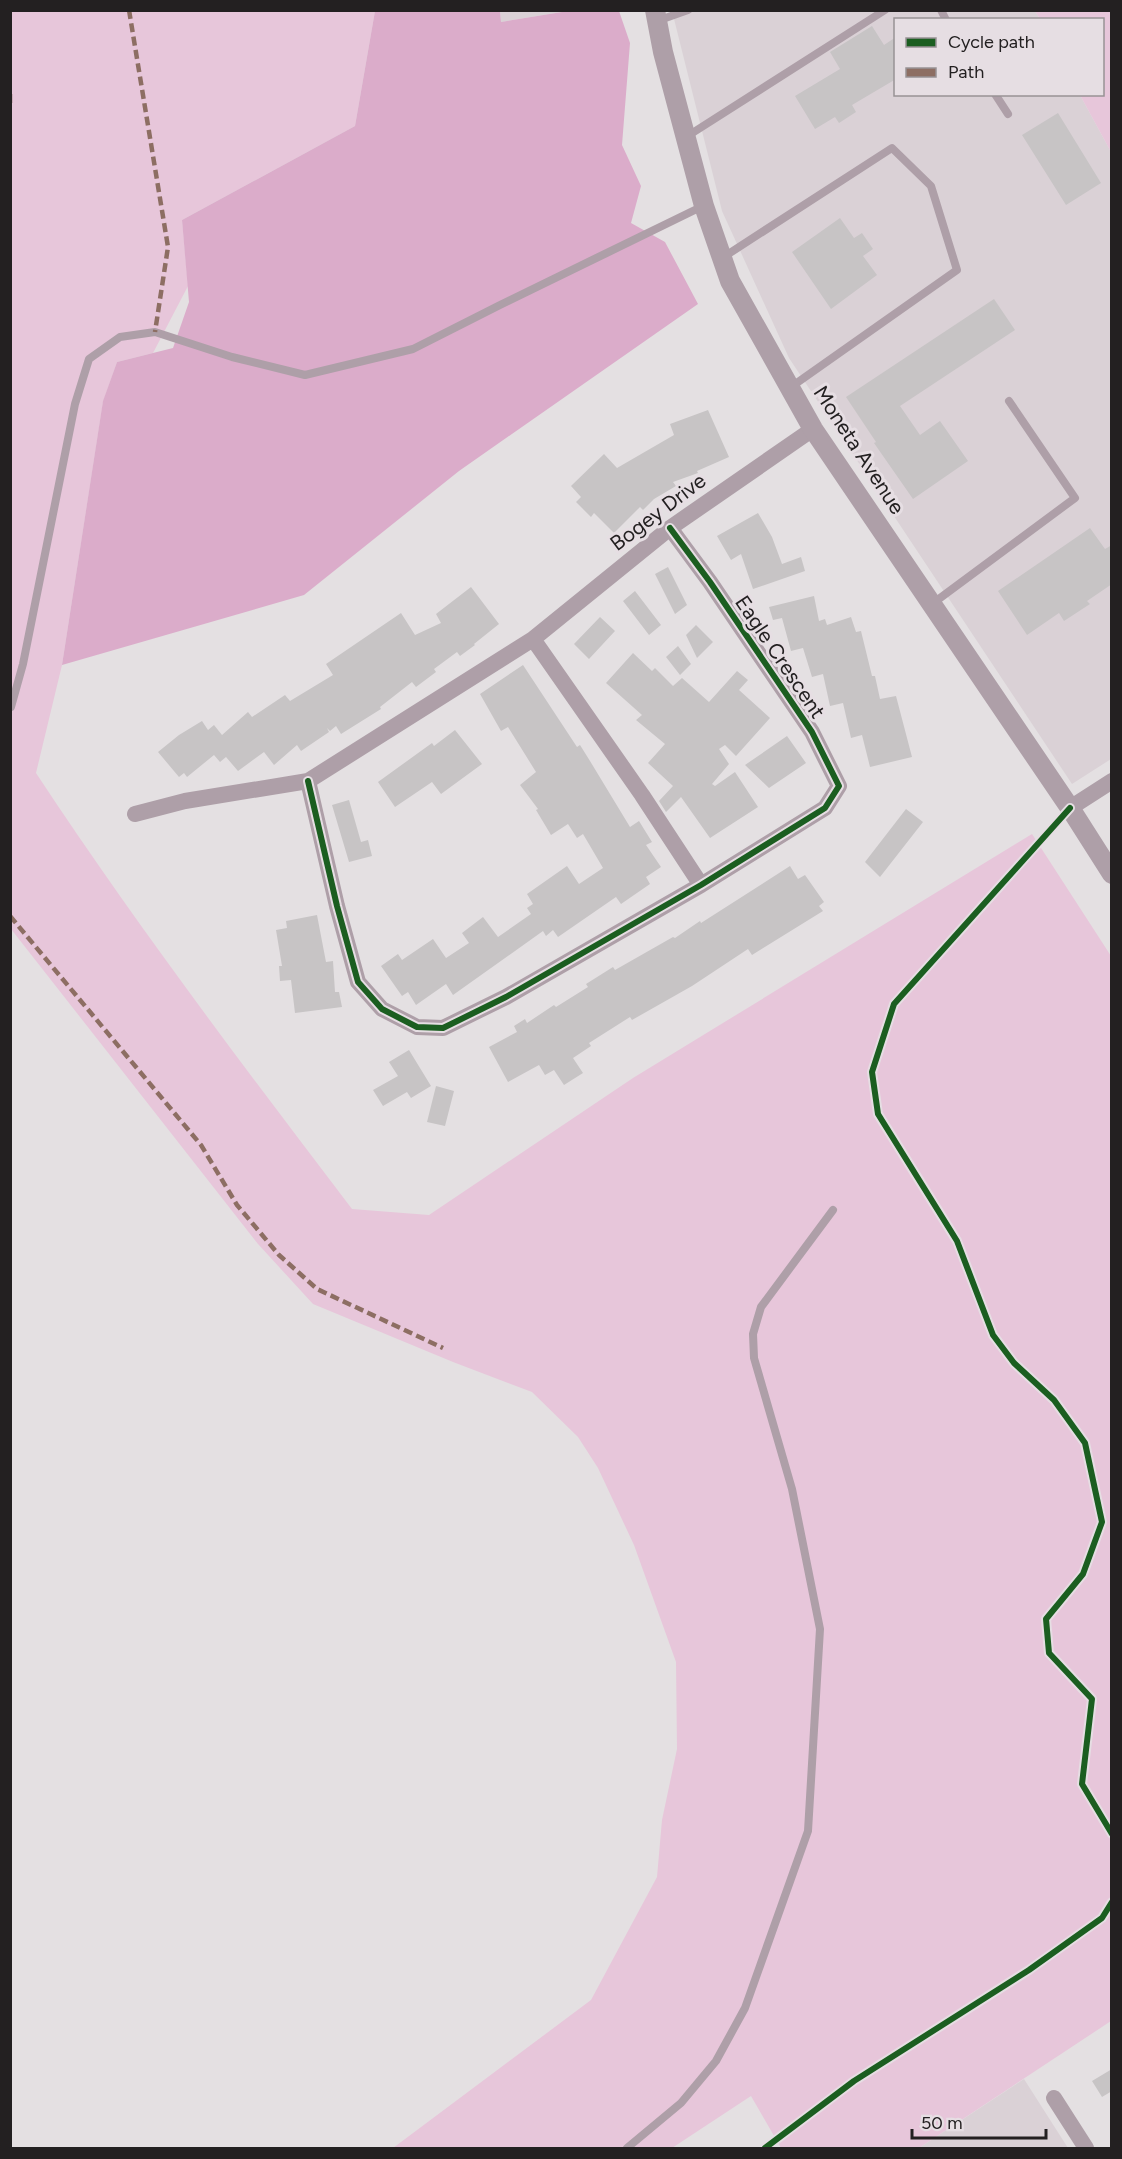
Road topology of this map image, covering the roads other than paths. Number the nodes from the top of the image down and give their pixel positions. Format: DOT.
graph roads {
  1 [pos="688,10"];
  2 [pos="885,10"];
  3 [pos="656,16"];
  4 [pos="996,96"];
  5 [pos="1008,114"];
  6 [pos="686,137"];
  7 [pos="704,206"];
  8 [pos="722,258"];
  9 [pos="790,388"];
  10 [pos="1010,401"];
  11 [pos="813,429"];
  12 [pos="670,528"];
  13 [pos="932,604"];
  14 [pos="533,639"];
  15 [pos="11,707"];
  16 [pos="1112,781"];
  17 [pos="308,782"];
  18 [pos="1070,808"];
  19 [pos="135,814"];
  20 [pos="1112,874"];
  21 [pos="701,885"];
  22 [pos="833,1210"];
  23 [pos="1054,2098"];
  24 [pos="627,2148"];
  25 [pos="1086,2148"];
  1 -- 3 [label="lane"];
  2 -- 6 [label="lane"];
  3 -- 6 [label="street, Moneta Avenue"];
  4 -- 5 [label="lane"];
  6 -- 7 [label="street, Moneta Avenue"];
  7 -- 8 [label="street, Moneta Avenue"];
  7 -- 15 [label="lane"];
  8 -- 9 [label="street, Moneta Avenue"];
  8 -- 9 [label="lane"];
  9 -- 11 [label="street, Moneta Avenue"];
  10 -- 13 [label="lane"];
  11 -- 12 [label="street, Bogey Drive"];
  11 -- 13 [label="street, Moneta Avenue"];
  12 -- 14 [label="street, Bogey Drive"];
  12 -- 21 [label="street, Eagle Crescent"];
  13 -- 18 [label="street, Moneta Avenue"];
  14 -- 17 [label="street, Bogey Drive"];
  14 -- 21 [label="street"];
  16 -- 18 [label="street"];
  17 -- 19 [label="street"];
  17 -- 21 [label="street"];
  18 -- 20 [label="street, Moneta Avenue"];
  22 -- 24 [label="lane"];
  23 -- 25 [label="street"];
}
